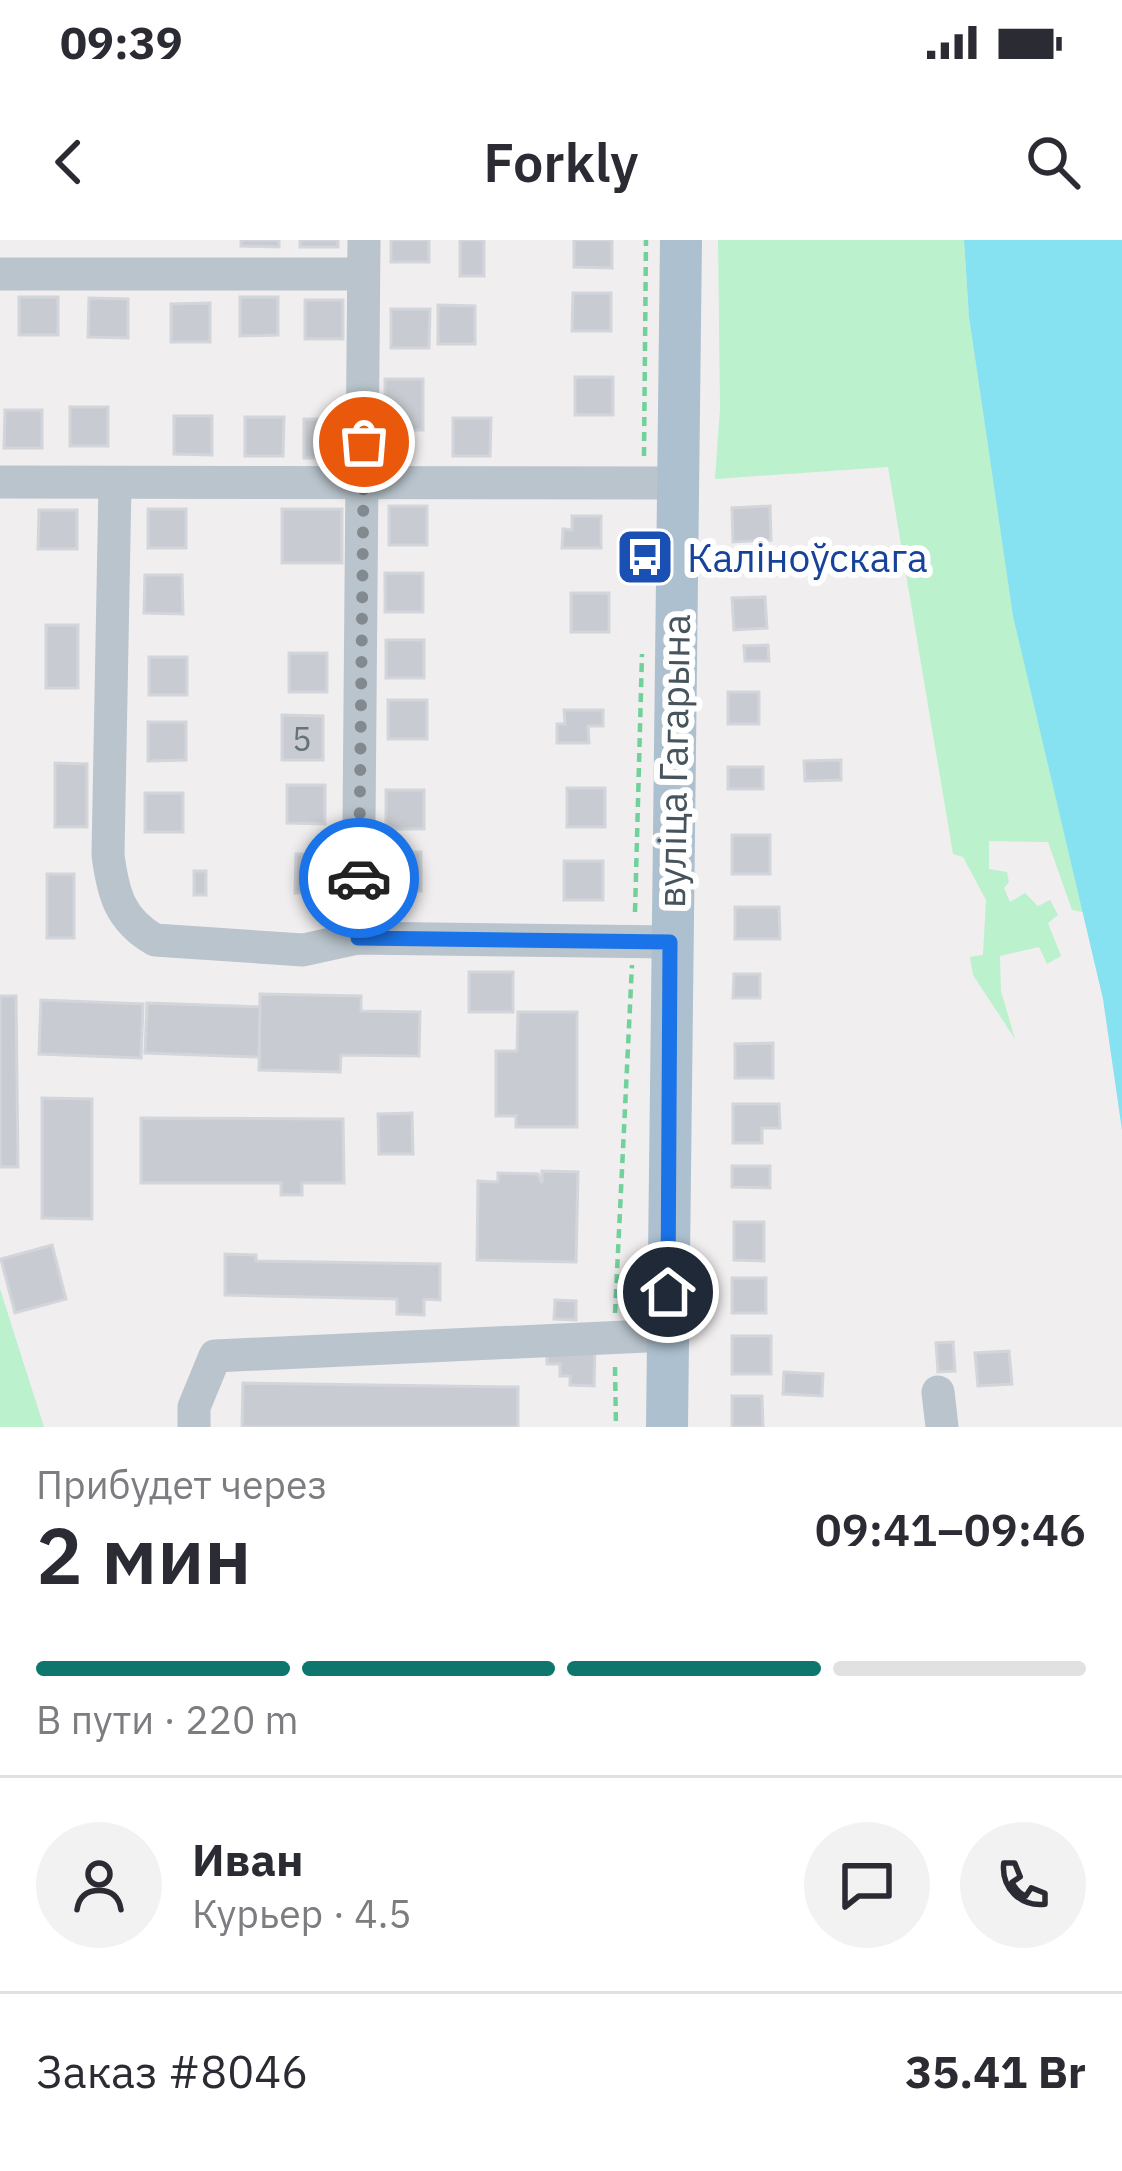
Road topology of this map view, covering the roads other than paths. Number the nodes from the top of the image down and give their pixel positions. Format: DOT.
graph roads {
  1 [pos="681,240"];
  2 [pos="363,257"];
  3 [pos="0,274"];
  4 [pos="0,482"];
  5 [pos="660,483"];
  6 [pos="115,484"];
  7 [pos="365,484"];
  8 [pos="358,938"];
  9 [pos="652,942"];
  10 [pos="668,1336"];
  11 [pos="938,1392"];
  12 [pos="194,1427"];
  13 [pos="667,1427"];
  14 [pos="942,1427"];
  1 -- 5 [label="main road, вуліца Гагарына"];
  2 -- 3 [label="street"];
  2 -- 7 [label="street"];
  4 -- 6 [label="street"];
  5 -- 7 [label="street"];
  5 -- 9 [label="main road, вуліца Гагарына"];
  6 -- 7 [label="street"];
  6 -- 8 [label="street"];
  7 -- 8 [label="street"];
  8 -- 9 [label="street"];
  9 -- 10 [label="main road, вуліца Гагарына"];
  10 -- 12 [label="street"];
  10 -- 13 [label="main road, вуліца Гагарына"];
  11 -- 14 [label="street"];
}
